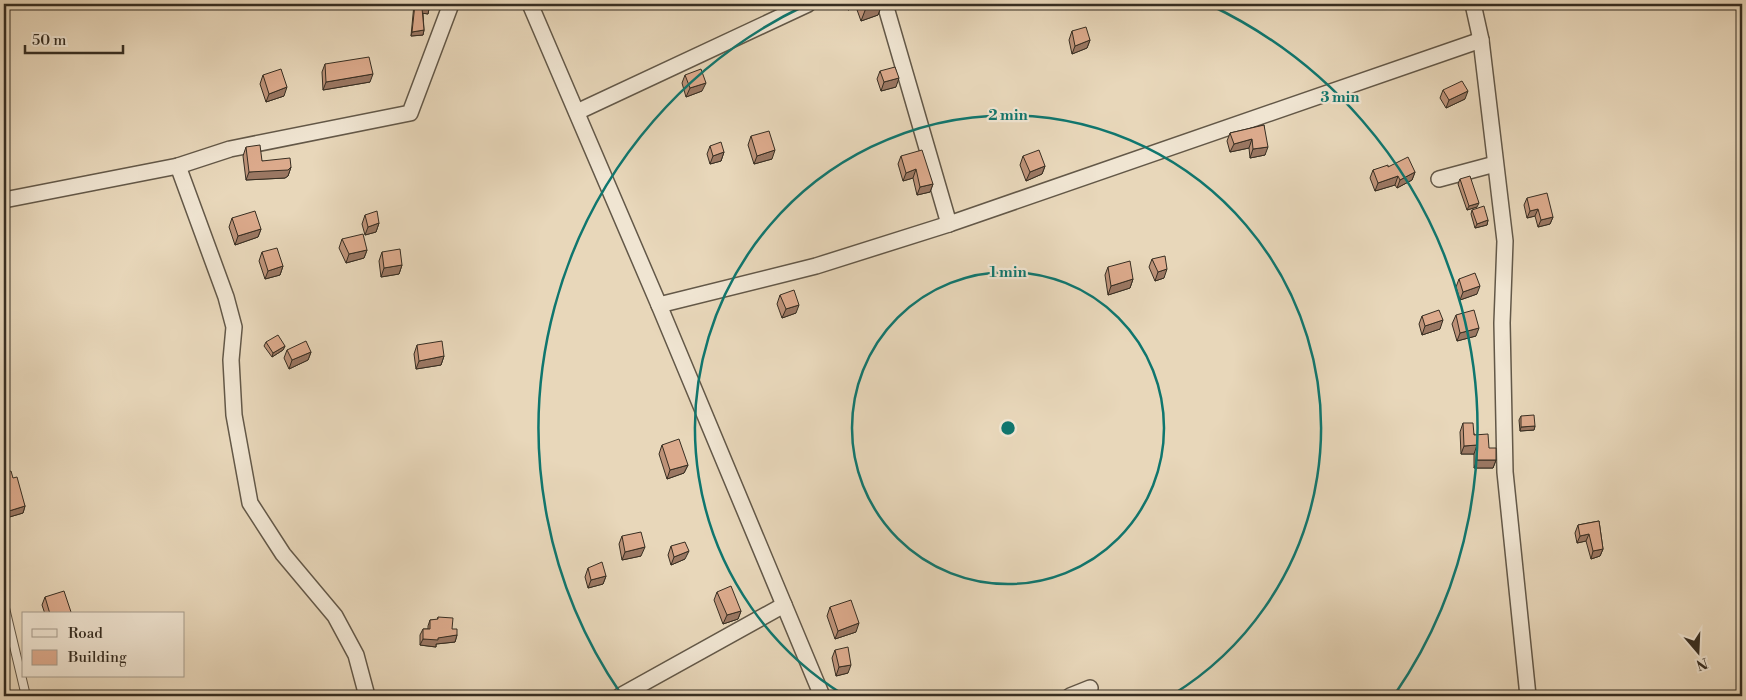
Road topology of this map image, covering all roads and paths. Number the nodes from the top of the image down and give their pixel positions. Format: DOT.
graph roads {
  1 [pos="451,4"];
  2 [pos="530,4"];
  3 [pos="808,4"];
  4 [pos="886,4"];
  5 [pos="1474,4"];
  6 [pos="1481,40"];
  7 [pos="577,112"];
  8 [pos="1495,164"];
  9 [pos="178,166"];
  10 [pos="1439,178"];
  11 [pos="4,200"];
  12 [pos="948,224"];
  13 [pos="659,305"];
  14 [pos="4,604"];
  15 [pos="784,606"];
  16 [pos="1090,688"];
  17 [pos="26,696"];
  18 [pos="367,696"];
  19 [pos="620,696"];
  20 [pos="822,696"];
  21 [pos="1070,696"];
  22 [pos="1528,696"];
  1 -- 9 [label="street"];
  2 -- 7 [label="street"];
  3 -- 7 [label="street"];
  4 -- 12 [label="street"];
  5 -- 6 [label="street"];
  6 -- 8 [label="street"];
  6 -- 12 [label="street"];
  7 -- 13 [label="street"];
  8 -- 10 [label="street"];
  8 -- 22 [label="street"];
  9 -- 11 [label="street"];
  9 -- 18 [label="street"];
  12 -- 13 [label="street"];
  13 -- 15 [label="street"];
  14 -- 17 [label="lane"];
  15 -- 19 [label="street"];
  15 -- 20 [label="street"];
  16 -- 21 [label="street"];
}
